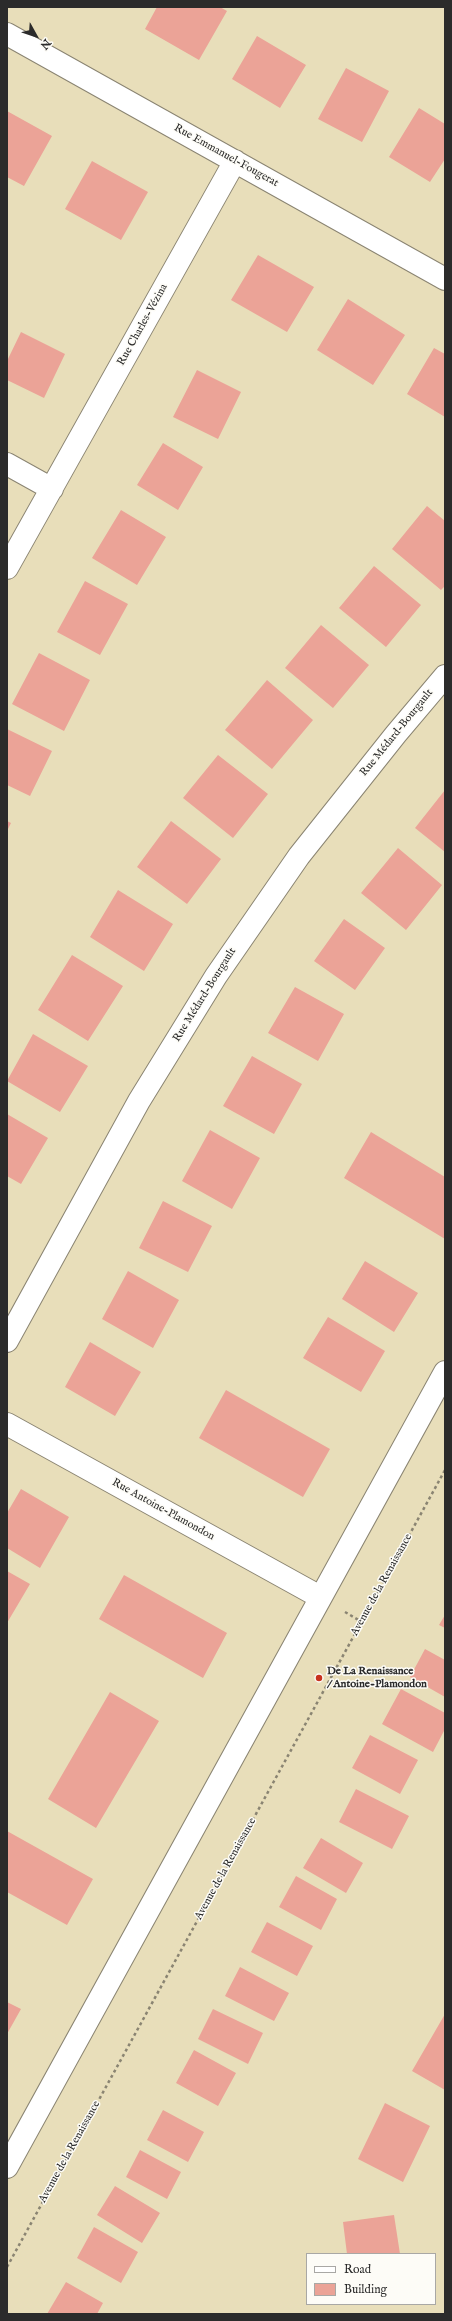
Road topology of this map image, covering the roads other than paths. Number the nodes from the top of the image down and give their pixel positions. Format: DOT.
graph roads {
  1 [pos="7,34"];
  2 [pos="235,161"];
  3 [pos="445,280"];
  4 [pos="7,464"];
  5 [pos="52,489"];
  6 [pos="7,568"];
  7 [pos="445,676"];
  8 [pos="7,1341"];
  9 [pos="445,1372"];
  10 [pos="7,1424"];
  11 [pos="320,1597"];
  12 [pos="7,2167"];
  1 -- 2 [label="street, Rue Emmanuel-Fougerat"];
  2 -- 3 [label="street, Rue Emmanuel-Fougerat"];
  2 -- 5 [label="street, Rue Charles-Vézina"];
  4 -- 5 [label="street"];
  5 -- 6 [label="street, Rue Charles-Vézina"];
  7 -- 8 [label="street, Rue Médard-Bourgault"];
  9 -- 11 [label="street"];
  10 -- 11 [label="street, Rue Antoine-Plamondon"];
  11 -- 12 [label="street"];
}
